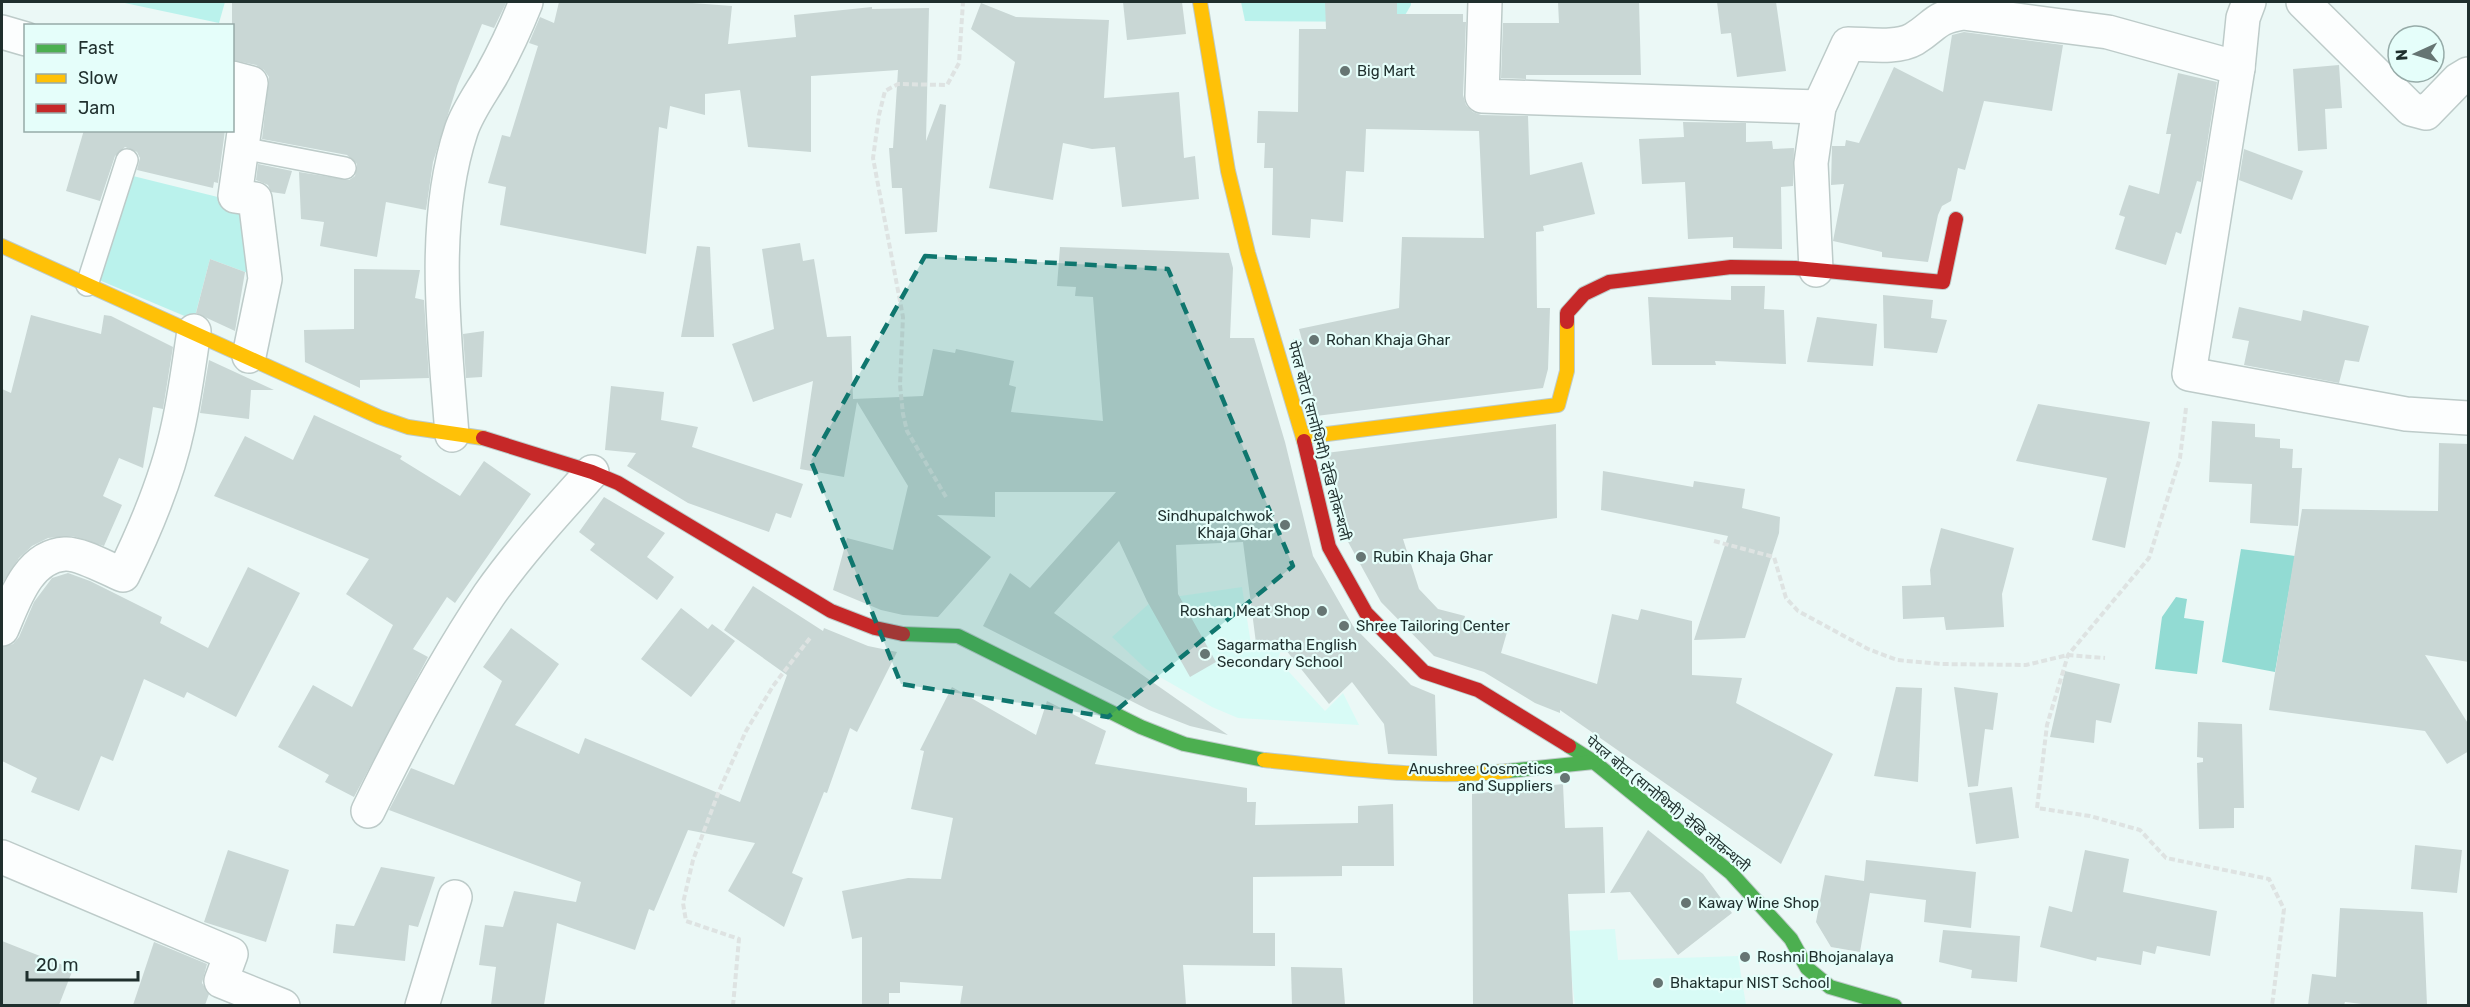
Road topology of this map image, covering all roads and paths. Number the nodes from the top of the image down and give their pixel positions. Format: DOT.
graph roads {
  1 [pos="526,2"];
  2 [pos="963,2"];
  3 [pos="1200,2"];
  4 [pos="1485,2"];
  5 [pos="2249,2"];
  6 [pos="2303,2"];
  7 [pos="2,32"];
  8 [pos="24,38"];
  9 [pos="2238,68"];
  10 [pos="2469,74"];
  11 [pos="234,79"];
  12 [pos="1820,107"];
  13 [pos="242,148"];
  14 [pos="127,159"];
  15 [pos="345,168"];
  16 [pos="1956,219"];
  17 [pos="2,246"];
  18 [pos="1816,270"];
  19 [pos="87,285"];
  20 [pos="194,331"];
  21 [pos="249,356"];
  22 [pos="2189,374"];
  23 [pos="2469,418"];
  24 [pos="452,435"];
  25 [pos="1303,437"];
  26 [pos="592,472"];
  27 [pos="946,497"];
  28 [pos="1714,541"];
  29 [pos="831,611"];
  30 [pos="2,629"];
  31 [pos="2068,655"];
  32 [pos="2105,658"];
  33 [pos="1594,762"];
  34 [pos="368,811"];
  35 [pos="2,857"];
  36 [pos="454,897"];
  37 [pos="283,1005"];
  38 [pos="422,1005"];
  39 [pos="733,1005"];
  40 [pos="1895,1005"];
  41 [pos="2272,1005"];
  1 -- 24 [label="street"];
  2 -- 27 [label="path"];
  3 -- 25 [label="street, पेपल बोटा (सानोथिमी) देखि लोकन्थली"];
  4 -- 12 [label="street"];
  5 -- 9 [label="street"];
  6 -- 10 [label="street"];
  7 -- 8 [label="street"];
  9 -- 12 [label="street"];
  9 -- 22 [label="street"];
  11 -- 13 [label="street"];
  12 -- 18 [label="street"];
  13 -- 15 [label="lane"];
  13 -- 21 [label="street"];
  14 -- 19 [label="lane"];
  16 -- 18 [label="street"];
  17 -- 19 [label="street"];
  18 -- 25 [label="street"];
  19 -- 20 [label="street"];
  20 -- 21 [label="street"];
  20 -- 30 [label="street"];
  21 -- 24 [label="street"];
  22 -- 23 [label="street"];
  22 -- 31 [label="path"];
  24 -- 26 [label="street"];
  25 -- 33 [label="street, पेपल बोटा (सानोथिमी) देखि लोकन्थली"];
  26 -- 29 [label="street"];
  26 -- 34 [label="street"];
  28 -- 31 [label="path"];
  29 -- 33 [label="street"];
  29 -- 39 [label="path"];
  31 -- 32 [label="path"];
  31 -- 41 [label="path"];
  33 -- 40 [label="street, पेपल बोटा (सानोथिमी) देखि लोकन्थली"];
  35 -- 37 [label="street"];
  36 -- 38 [label="street"];
}
